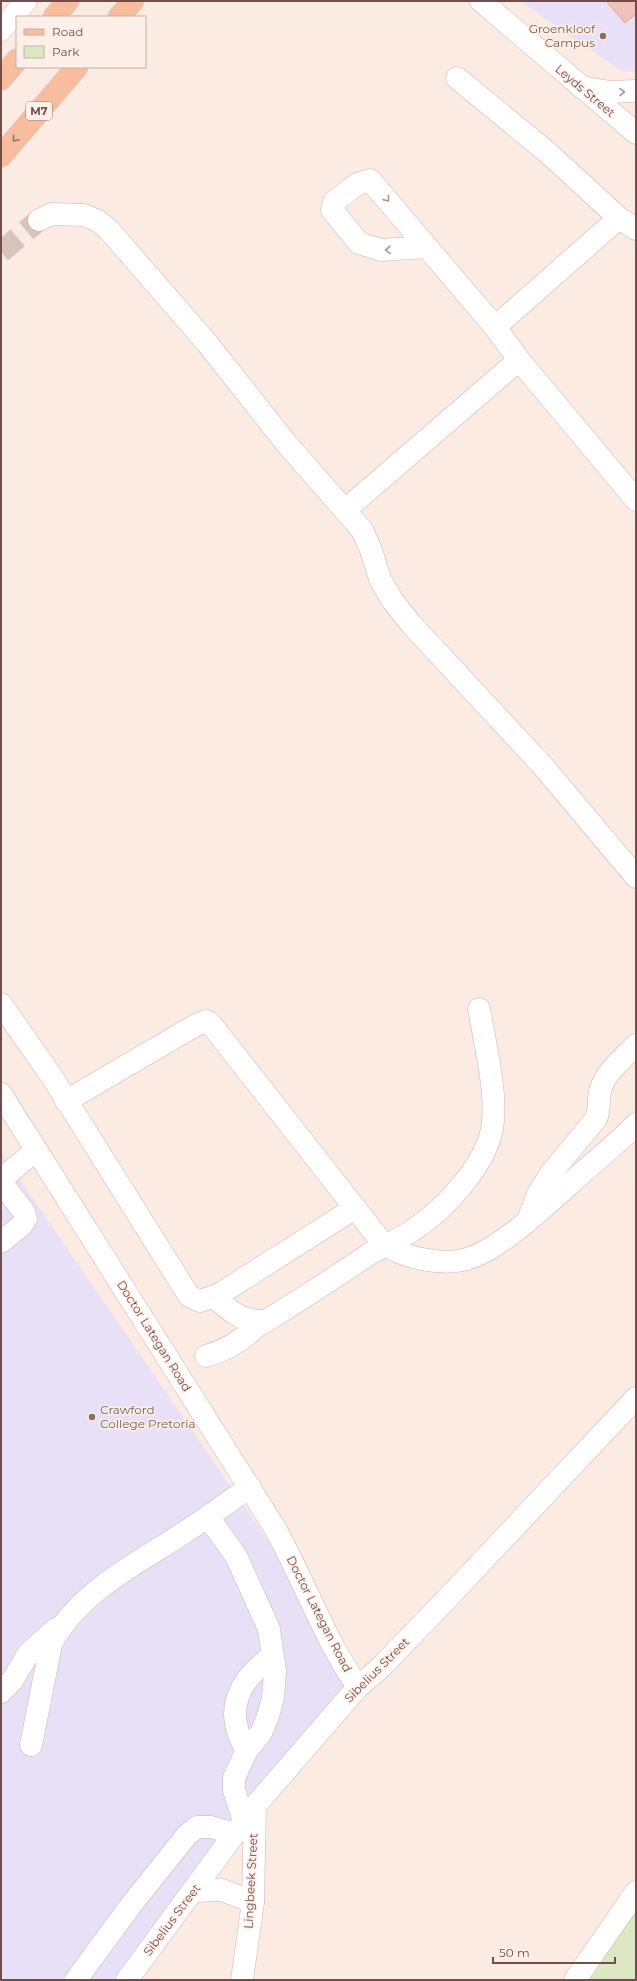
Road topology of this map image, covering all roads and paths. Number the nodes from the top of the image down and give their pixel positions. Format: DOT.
graph roads {
  1 [pos="26,1"];
  2 [pos="68,1"];
  3 [pos="133,1"];
  4 [pos="480,1"];
  5 [pos="55,16"];
  6 [pos="121,16"];
  7 [pos="1,30"];
  8 [pos="16,61"];
  9 [pos="76,68"];
  10 [pos="457,78"];
  11 [pos="1,79"];
  12 [pos="580,87"];
  13 [pos="636,91"];
  14 [pos="636,133"];
  15 [pos="1,156"];
  16 [pos="39,220"];
  17 [pos="628,223"];
  18 [pos="427,247"];
  19 [pos="495,327"];
  20 [pos="520,360"];
  21 [pos="636,500"];
  22 [pos="345,510"];
  23 [pos="636,877"];
  24 [pos="1,1004"];
  25 [pos="479,1009"];
  26 [pos="636,1045"];
  27 [pos="1,1094"];
  28 [pos="66,1101"];
  29 [pos="636,1124"];
  30 [pos="36,1150"];
  31 [pos="1,1181"];
  32 [pos="355,1208"];
  33 [pos="529,1219"];
  34 [pos="1,1242"];
  35 [pos="384,1245"];
  36 [pos="214,1297"];
  37 [pos="261,1324"];
  38 [pos="178,1374"];
  39 [pos="636,1398"];
  40 [pos="250,1488"];
  41 [pos="208,1517"];
  42 [pos="68,1618"];
  43 [pos="272,1656"];
  44 [pos="358,1687"];
  45 [pos="1,1692"];
  46 [pos="31,1745"];
  47 [pos="247,1750"];
  48 [pos="245,1820"];
  49 [pos="193,1891"];
  50 [pos="636,1892"];
  51 [pos="253,1902"];
  52 [pos="76,1980"];
  53 [pos="127,1980"];
  54 [pos="242,1980"];
  55 [pos="575,1980"];
  1 -- 7 [label="street"];
  2 -- 5 [label="main road"];
  3 -- 6 [label="main road"];
  4 -- 12 [label="street, Leyds Street"];
  8 -- 11 [label="main road"];
  9 -- 15 [label="main road, M7, one-way"];
  10 -- 17 [label="street"];
  12 -- 13 [label="street, one-way"];
  12 -- 14 [label="street, Leyds Street"];
  16 -- 22 [label="street"];
  17 -- 19 [label="street"];
  18 -- 19 [label="street"];
  19 -- 20 [label="street"];
  20 -- 21 [label="street"];
  20 -- 22 [label="street"];
  22 -- 23 [label="street"];
  24 -- 28 [label="street"];
  25 -- 35 [label="street"];
  26 -- 33 [label="street"];
  27 -- 30 [label="street, Doctor Lategan Road"];
  28 -- 32 [label="street"];
  28 -- 36 [label="street"];
  29 -- 33 [label="street"];
  30 -- 31 [label="street"];
  30 -- 38 [label="street, Doctor Lategan Road"];
  31 -- 34 [label="street"];
  32 -- 35 [label="street"];
  32 -- 36 [label="street"];
  33 -- 35 [label="street"];
  35 -- 37 [label="street"];
  36 -- 37 [label="street"];
  37 -- 38 [label="street"];
  38 -- 40 [label="street, Doctor Lategan Road"];
  39 -- 44 [label="street, Sibelius Street"];
  40 -- 41 [label="street"];
  40 -- 44 [label="street, Doctor Lategan Road"];
  41 -- 42 [label="street"];
  41 -- 43 [label="street, Lingbeek Street"];
  42 -- 45 [label="street"];
  42 -- 46 [label="street"];
  43 -- 47 [label="street, Lingbeek Street"];
  43 -- 47 [label="street"];
  44 -- 48 [label="street, Sibelius Street"];
  47 -- 48 [label="street, Lingbeek Street"];
  48 -- 49 [label="street, Sibelius Street"];
  48 -- 51 [label="street, Lingbeek Street"];
  48 -- 52 [label="street"];
  49 -- 51 [label="street"];
  49 -- 53 [label="street, Sibelius Street"];
  50 -- 55 [label="street"];
  51 -- 54 [label="street, Lingbeek Street"];
}
